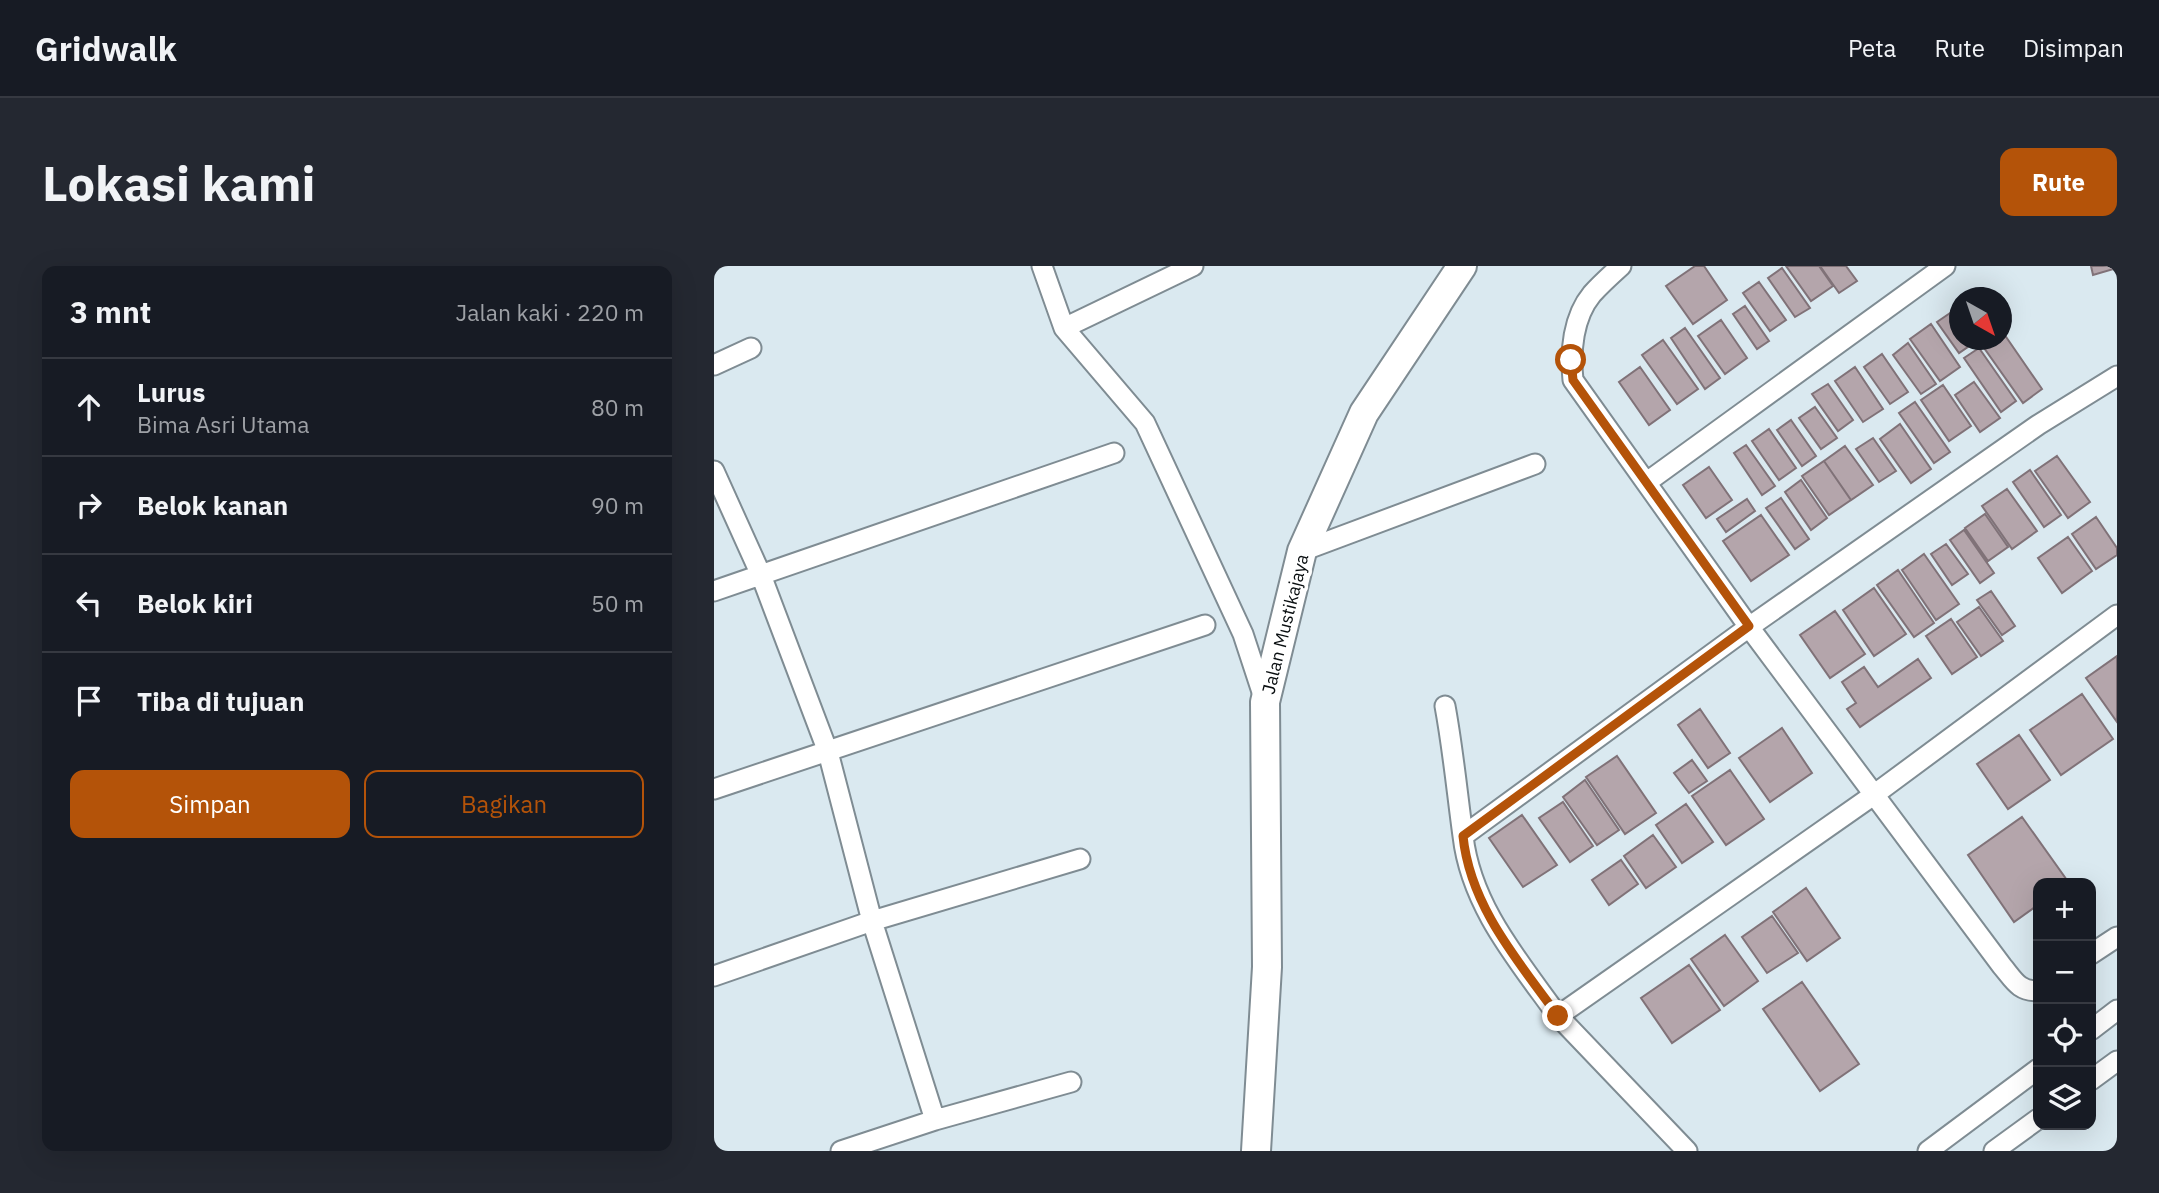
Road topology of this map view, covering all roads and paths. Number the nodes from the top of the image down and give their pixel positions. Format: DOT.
graph roads {
  1 [pos="1042,266"];
  2 [pos="1193,266"];
  3 [pos="1462,266"];
  4 [pos="1621,266"];
  5 [pos="1945,266"];
  6 [pos="1064,328"];
  7 [pos="751,348"];
  8 [pos="714,365"];
  9 [pos="2117,376"];
  10 [pos="1114,453"];
  11 [pos="1535,464"];
  12 [pos="714,471"];
  13 [pos="1647,482"];
  14 [pos="1302,551"];
  15 [pos="761,575"];
  16 [pos="714,591"];
  17 [pos="2117,615"];
  18 [pos="1205,625"];
  19 [pos="1749,626"];
  20 [pos="1265,702"];
  21 [pos="1445,706"];
  22 [pos="828,752"];
  23 [pos="714,789"];
  24 [pos="1875,794"];
  25 [pos="1463,836"];
  26 [pos="1080,859"];
  27 [pos="872,921"];
  28 [pos="2117,937"];
  29 [pos="2096,951"];
  30 [pos="714,976"];
  31 [pos="2033,990"];
  32 [pos="2117,1010"];
  33 [pos="1558,1016"];
  34 [pos="2096,1026"];
  35 [pos="2117,1061"];
  36 [pos="2033,1073"];
  37 [pos="2096,1076"];
  38 [pos="1071,1083"];
  39 [pos="935,1119"];
  40 [pos="2033,1123"];
  41 [pos="841,1151"];
  42 [pos="1256,1151"];
  43 [pos="1687,1151"];
  44 [pos="1928,1151"];
  45 [pos="1994,1151"];
  1 -- 6 [label="street"];
  2 -- 6 [label="street"];
  3 -- 14 [label="main road, Jalan Mustikajaya"];
  4 -- 13 [label="street"];
  5 -- 13 [label="street"];
  6 -- 20 [label="street"];
  7 -- 8 [label="street"];
  9 -- 19 [label="street"];
  10 -- 15 [label="street"];
  11 -- 14 [label="street"];
  12 -- 15 [label="street"];
  13 -- 19 [label="street"];
  14 -- 20 [label="main road, Jalan Mustikajaya"];
  15 -- 16 [label="street"];
  15 -- 22 [label="street"];
  17 -- 24 [label="street"];
  18 -- 22 [label="street"];
  19 -- 24 [label="street"];
  19 -- 25 [label="street"];
  20 -- 42 [label="main road, Jalan Mustikajaya"];
  21 -- 25 [label="street"];
  22 -- 23 [label="street"];
  22 -- 27 [label="street"];
  24 -- 31 [label="street"];
  24 -- 33 [label="street"];
  25 -- 33 [label="street"];
  26 -- 27 [label="street"];
  27 -- 30 [label="street"];
  27 -- 39 [label="street"];
  28 -- 29 [label="street"];
  32 -- 34 [label="street"];
  33 -- 43 [label="street"];
  35 -- 37 [label="street"];
  36 -- 44 [label="street"];
  38 -- 39 [label="street"];
  39 -- 41 [label="street"];
  40 -- 45 [label="street"];
}
